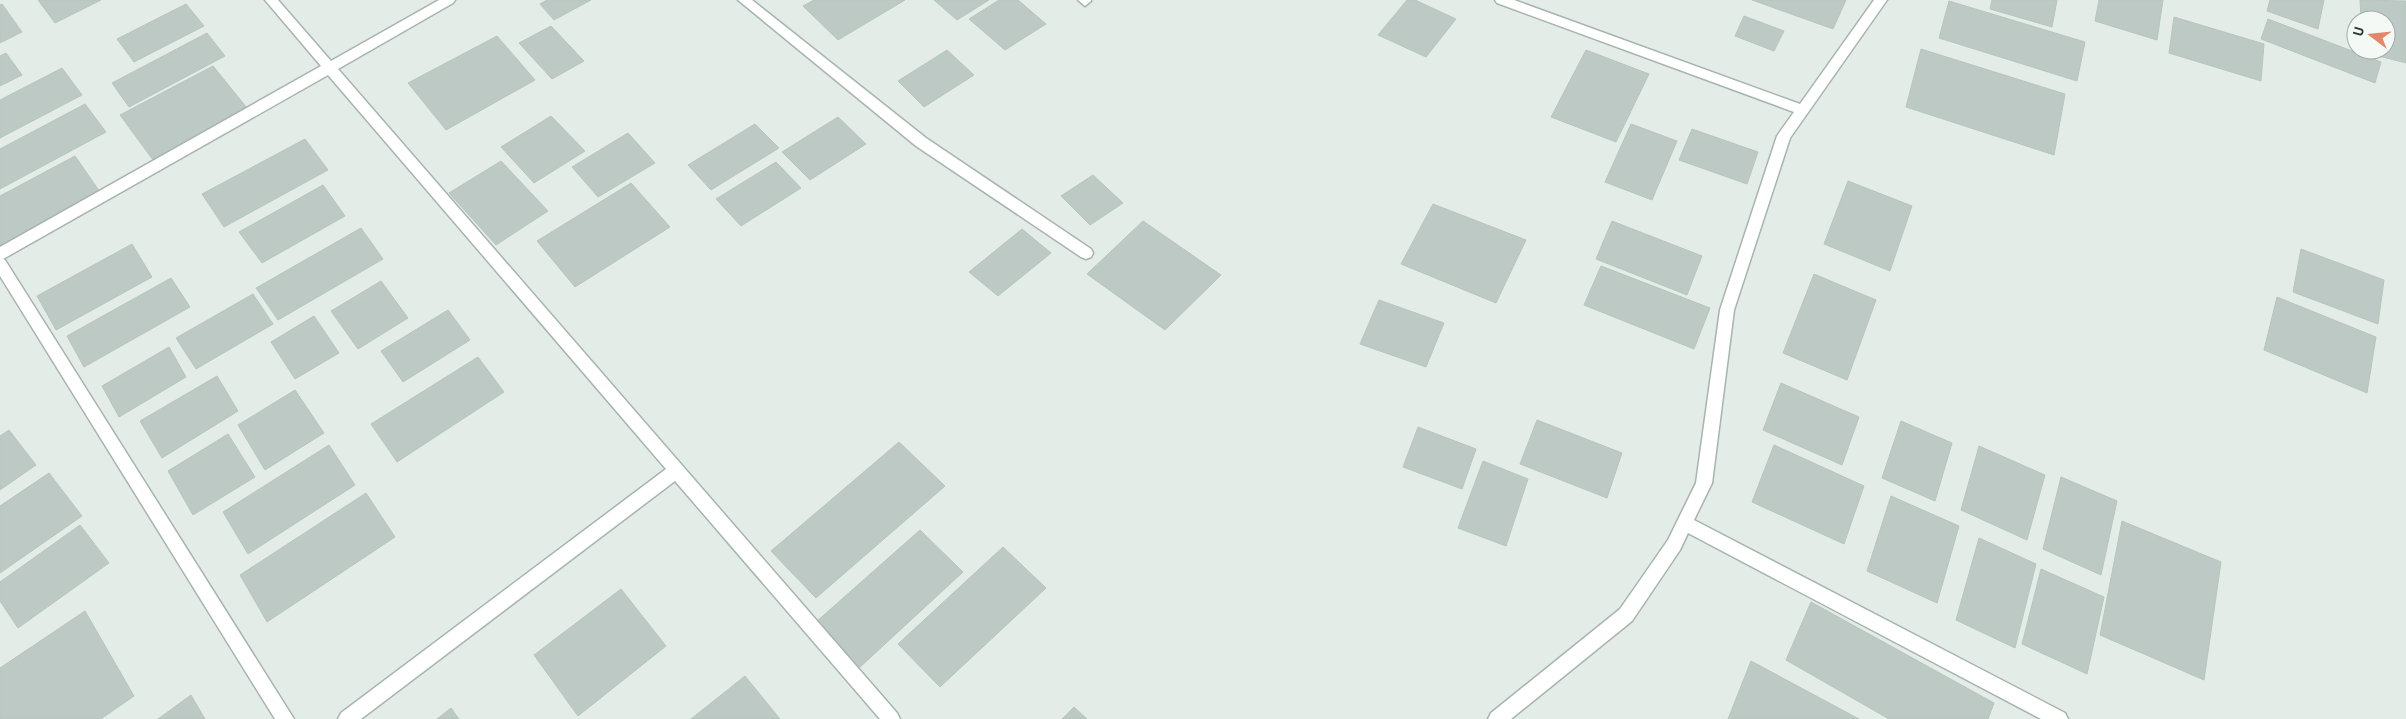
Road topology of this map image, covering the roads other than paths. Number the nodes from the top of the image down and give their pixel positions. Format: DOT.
graph roads {
  1 [pos="271,0"];
  2 [pos="449,0"];
  3 [pos="744,0"];
  4 [pos="1500,0"];
  5 [pos="1881,0"];
  6 [pos="328,67"];
  7 [pos="1802,110"];
  8 [pos="1086,253"];
  9 [pos="0,254"];
  10 [pos="0,264"];
  11 [pos="676,470"];
  12 [pos="1684,523"];
  13 [pos="285,719"];
  14 [pos="347,719"];
  15 [pos="891,719"];
  16 [pos="1497,719"];
  17 [pos="2059,719"];
  1 -- 6 [label="street"];
  2 -- 6 [label="street"];
  3 -- 8 [label="street"];
  4 -- 7 [label="street"];
  5 -- 7 [label="street"];
  6 -- 9 [label="street"];
  6 -- 11 [label="street"];
  7 -- 12 [label="street"];
  10 -- 13 [label="street"];
  11 -- 14 [label="street"];
  11 -- 15 [label="street"];
  12 -- 16 [label="street"];
  12 -- 17 [label="street"];
}
